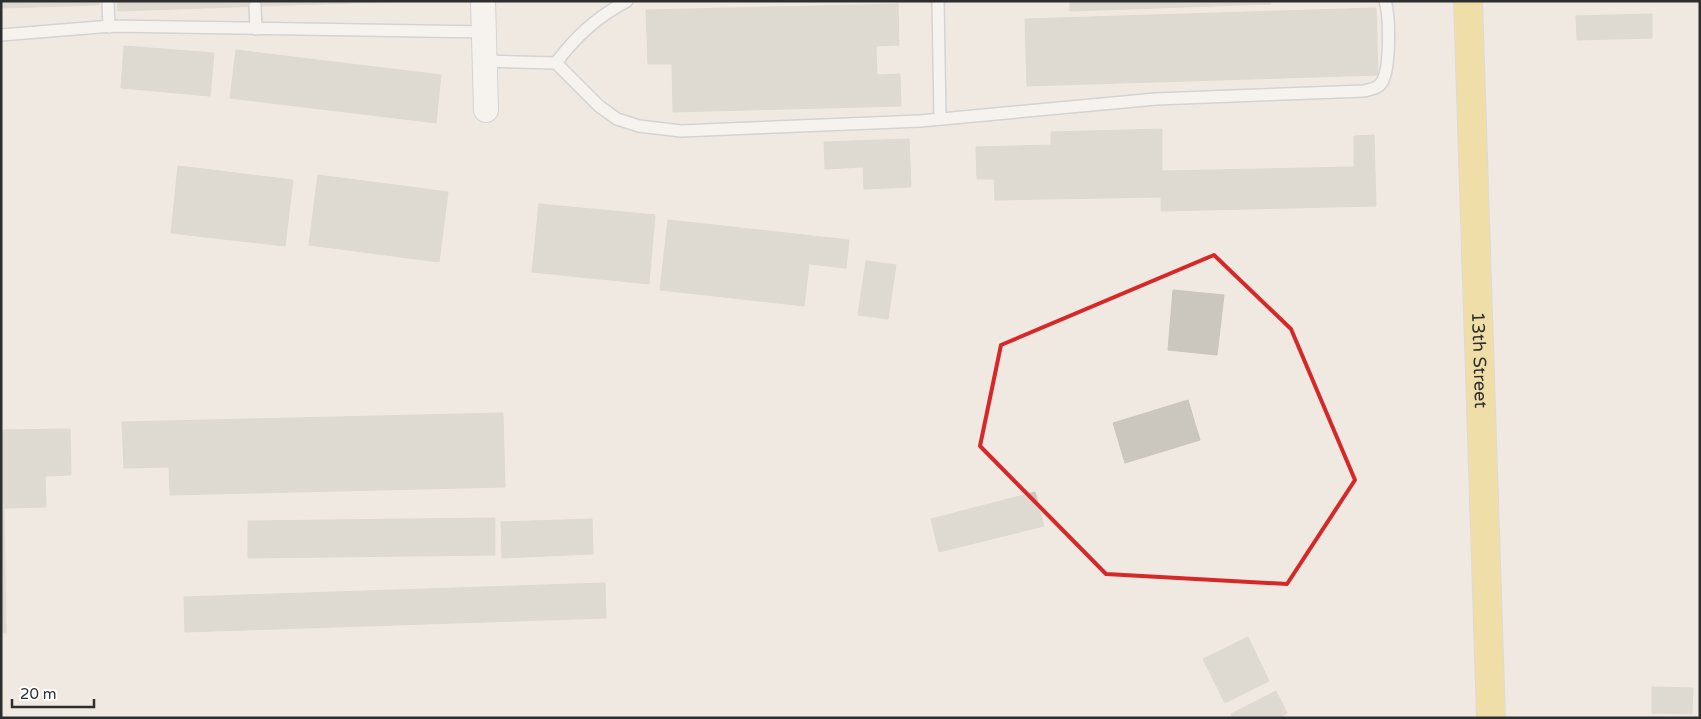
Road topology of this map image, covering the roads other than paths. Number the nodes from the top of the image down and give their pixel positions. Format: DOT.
graph roads {
  1 [pos="108,1"];
  2 [pos="483,1"];
  3 [pos="627,1"];
  4 [pos="938,1"];
  5 [pos="1385,1"];
  6 [pos="1468,1"];
  7 [pos="255,6"];
  8 [pos="109,27"];
  9 [pos="256,29"];
  10 [pos="484,32"];
  11 [pos="1,36"];
  12 [pos="485,60"];
  13 [pos="556,63"];
  14 [pos="486,110"];
  15 [pos="940,119"];
  16 [pos="1491,718"];
  1 -- 8 [label="lane"];
  2 -- 10 [label="street"];
  3 -- 13 [label="lane"];
  4 -- 15 [label="lane"];
  5 -- 15 [label="lane"];
  6 -- 16 [label="main road, 13th Street"];
  7 -- 9 [label="lane"];
  8 -- 9 [label="lane"];
  8 -- 11 [label="lane"];
  9 -- 10 [label="lane"];
  10 -- 12 [label="street"];
  12 -- 13 [label="lane"];
  12 -- 14 [label="street"];
  13 -- 15 [label="lane"];
}
